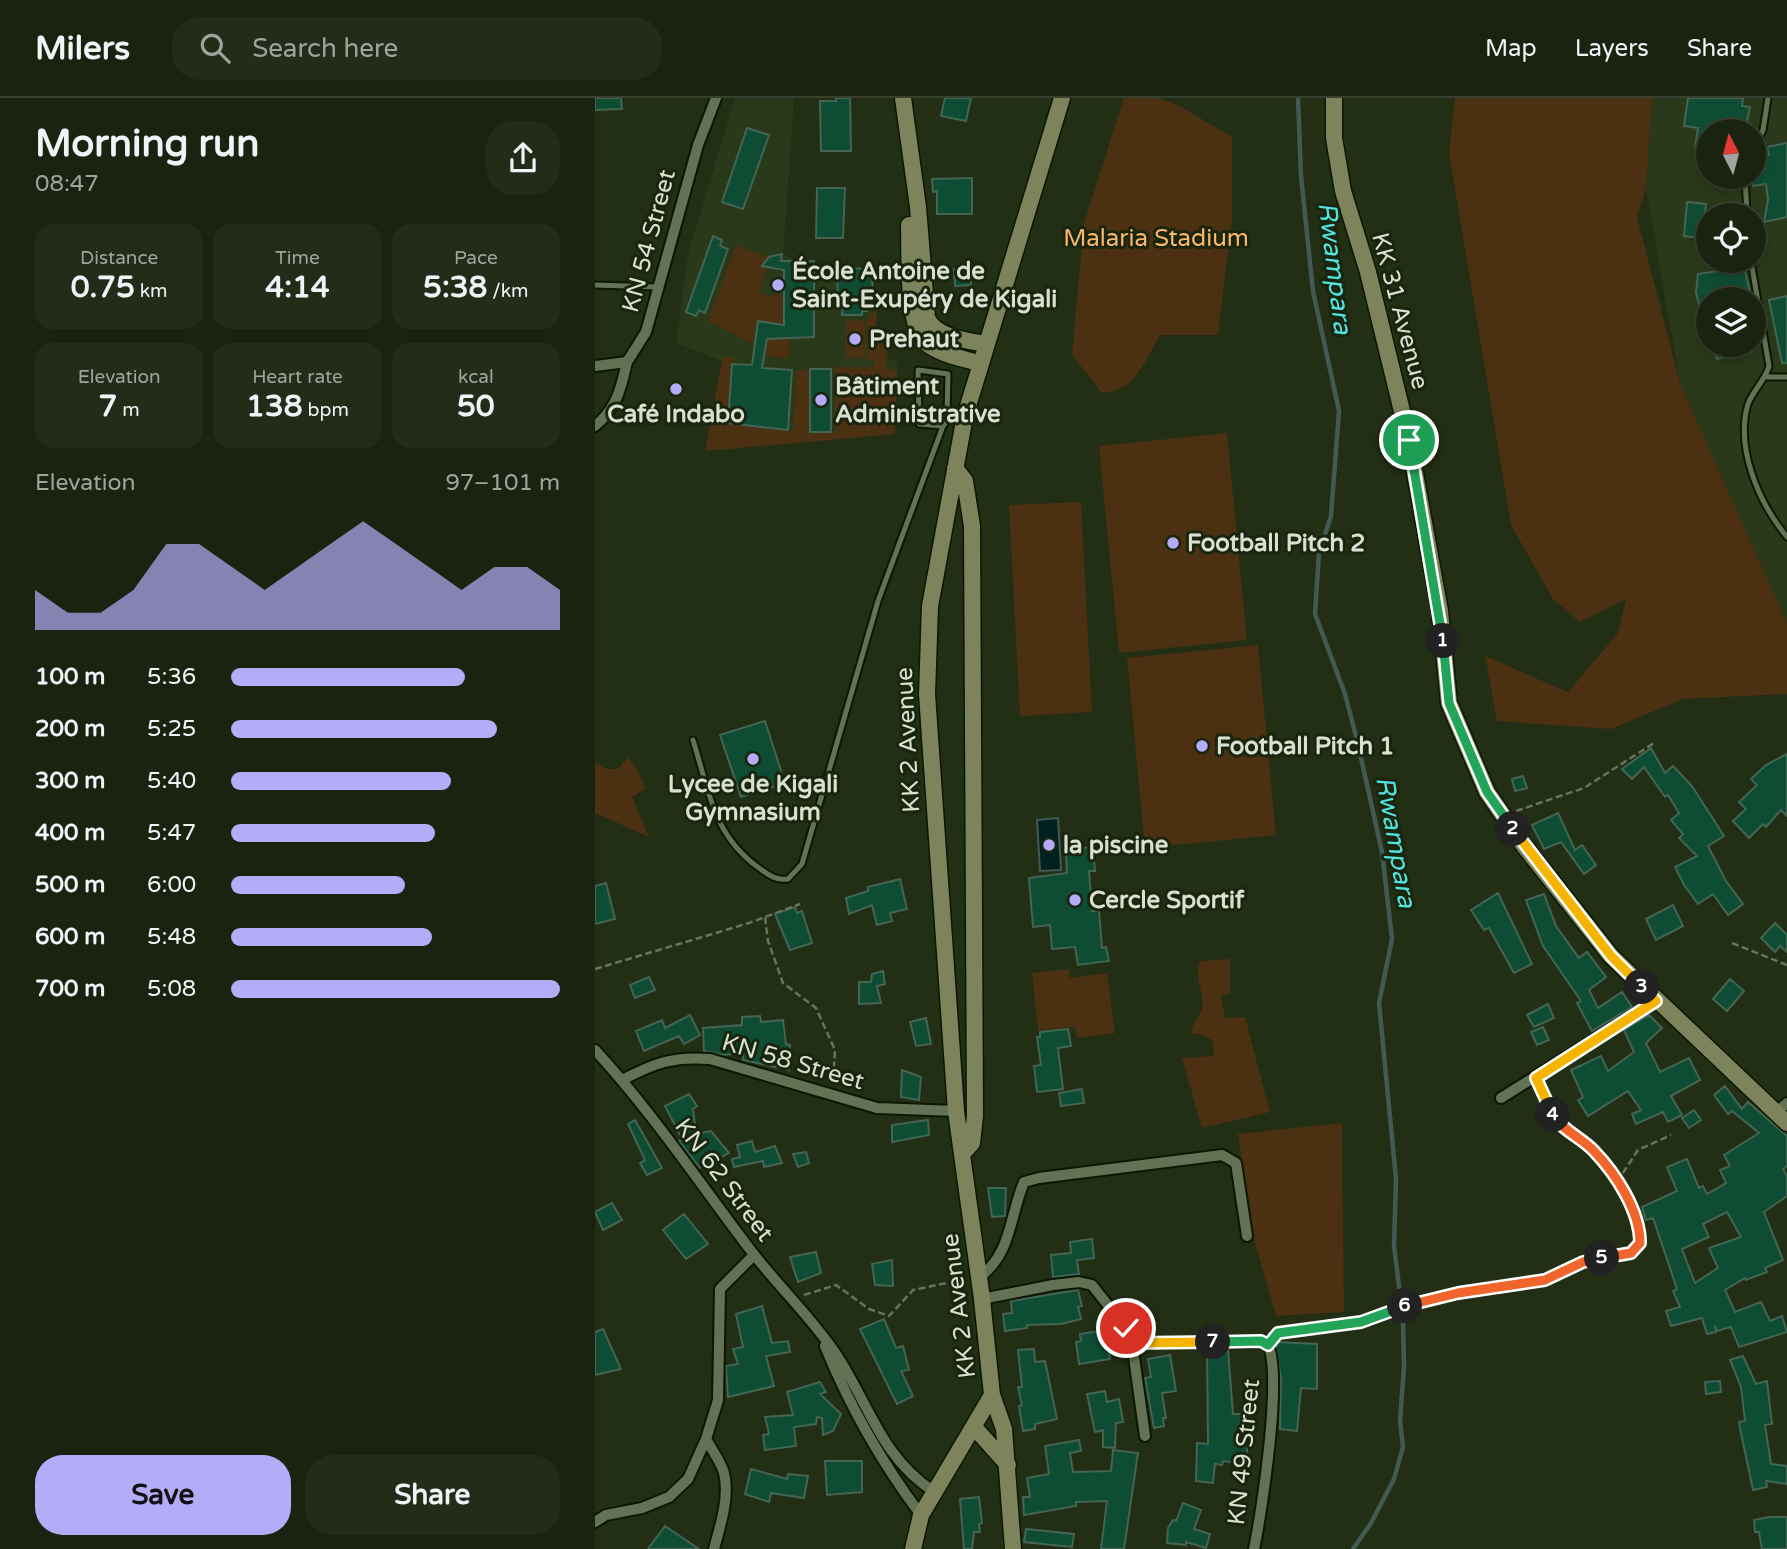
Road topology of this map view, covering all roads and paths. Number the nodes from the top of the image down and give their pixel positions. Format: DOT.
graph roads {
  1 [pos="716,98"];
  2 [pos="903,98"];
  3 [pos="1062,98"];
  4 [pos="1334,98"];
  5 [pos="1769,98"];
  6 [pos="1765,119"];
  7 [pos="911,173"];
  8 [pos="1753,273"];
  9 [pos="595,285"];
  10 [pos="657,287"];
  11 [pos="987,344"];
  12 [pos="627,362"];
  13 [pos="981,364"];
  14 [pos="595,366"];
  15 [pos="1766,377"];
  16 [pos="1787,377"];
  17 [pos="965,416"];
  18 [pos="947,417"];
  19 [pos="595,426"];
  20 [pos="943,426"];
  21 [pos="955,468"];
  22 [pos="1787,537"];
  23 [pos="693,740"];
  24 [pos="1654,743"];
  25 [pos="1514,811"];
  26 [pos="800,904"];
  27 [pos="765,917"];
  28 [pos="1732,943"];
  29 [pos="1787,965"];
  30 [pos="595,968"];
  31 [pos="1656,1001"];
  32 [pos="595,1051"];
  33 [pos="1536,1078"];
  34 [pos="622,1080"];
  35 [pos="833,1094"];
  36 [pos="1501,1097"];
  37 [pos="956,1111"];
  38 [pos="1783,1113"];
  39 [pos="1671,1135"];
  40 [pos="962,1154"];
  41 [pos="1617,1182"];
  42 [pos="1247,1236"];
  43 [pos="754,1255"];
  44 [pos="980,1277"];
  45 [pos="793,1299"];
  46 [pos="982,1299"];
  47 [pos="821,1334"];
  48 [pos="1132,1343"];
  49 [pos="1268,1345"];
  50 [pos="992,1395"];
  51 [pos="974,1427"];
  52 [pos="1146,1436"];
  53 [pos="706,1439"];
  54 [pos="1008,1465"];
  55 [pos="933,1491"];
  56 [pos="921,1515"];
  57 [pos="595,1522"];
  58 [pos="714,1549"];
  59 [pos="913,1549"];
  60 [pos="1013,1549"];
  61 [pos="1254,1549"];
  1 -- 10 [label="street, KN 54 Street"];
  2 -- 7 [label="main road"];
  3 -- 11 [label="main road, KK 2 Avenue"];
  4 -- 31 [label="main road, KK 31 Avenue"];
  5 -- 6 [label="lane"];
  7 -- 11 [label="main road"];
  7 -- 13 [label="main road"];
  8 -- 15 [label="lane"];
  9 -- 10 [label="lane"];
  10 -- 12 [label="street, KN 54 Street"];
  11 -- 13 [label="main road, KK 2 Avenue"];
  12 -- 14 [label="street"];
  12 -- 19 [label="street, KN 54 Street"];
  13 -- 17 [label="main road, KK 2 Avenue"];
  15 -- 16 [label="lane"];
  15 -- 22 [label="lane"];
  17 -- 18 [label="lane"];
  17 -- 21 [label="main road, KK 2 Avenue"];
  18 -- 20 [label="lane"];
  18 -- 20 [label="lane"];
  20 -- 23 [label="lane"];
  21 -- 37 [label="main road, KK 2 Avenue"];
  21 -- 40 [label="main road"];
  24 -- 25 [label="path"];
  26 -- 27 [label="path"];
  27 -- 30 [label="path"];
  27 -- 35 [label="path"];
  28 -- 29 [label="path"];
  31 -- 33 [label="street"];
  31 -- 38 [label="main road, KK 31 Avenue"];
  32 -- 34 [label="street, KN 62 Street"];
  33 -- 36 [label="street"];
  33 -- 41 [label="path"];
  34 -- 35 [label="street, KN 58 Street"];
  34 -- 43 [label="street, KN 62 Street"];
  35 -- 37 [label="street, KN 58 Street"];
  37 -- 40 [label="main road, KK 2 Avenue"];
  39 -- 41 [label="path"];
  40 -- 44 [label="main road, KK 2 Avenue"];
  41 -- 49 [label="path"];
  42 -- 44 [label="street"];
  43 -- 45 [label="street, KN 62 Street"];
  43 -- 53 [label="street"];
  44 -- 45 [label="path"];
  44 -- 46 [label="main road, KK 2 Avenue"];
  45 -- 47 [label="street, KN 62 Street"];
  46 -- 48 [label="street"];
  46 -- 50 [label="main road, KK 2 Avenue"];
  47 -- 55 [label="street, KN 62 Street"];
  47 -- 56 [label="street, KN 62 Street"];
  48 -- 49 [label="street, KN 49 Street"];
  48 -- 52 [label="street"];
  49 -- 61 [label="street, KN 49 Street"];
  50 -- 51 [label="main road, KK 2 Avenue"];
  50 -- 54 [label="main road, KK 2 Avenue"];
  51 -- 54 [label="main road"];
  51 -- 55 [label="main road, KK 2 Avenue"];
  53 -- 57 [label="street"];
  53 -- 58 [label="street"];
  54 -- 60 [label="main road, KK 2 Avenue"];
  55 -- 56 [label="main road, KK 2 Avenue"];
  56 -- 59 [label="main road, KK 2 Avenue"];
}
